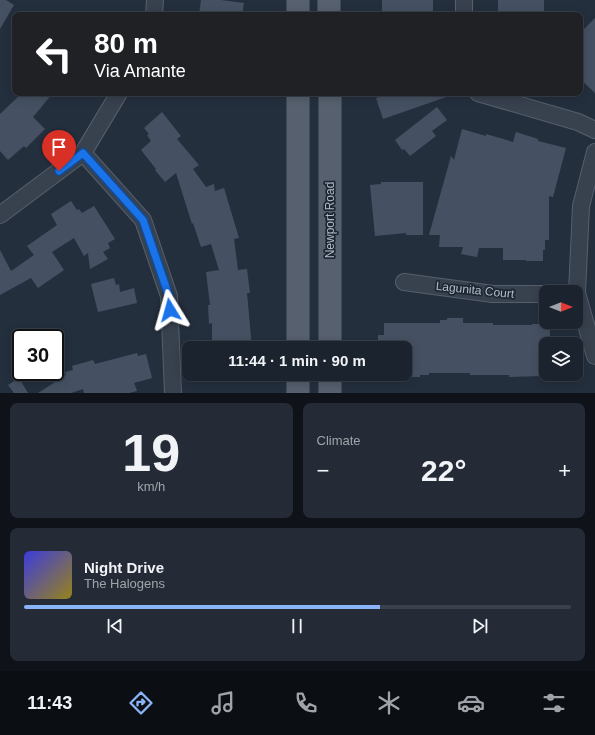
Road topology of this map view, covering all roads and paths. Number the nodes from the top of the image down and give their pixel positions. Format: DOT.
graph roads {
  1 [pos="155,0"];
  2 [pos="298,0"];
  3 [pos="329,0"];
  4 [pos="464,0"];
  5 [pos="154,12"];
  6 [pos="298,12"];
  7 [pos="329,12"];
  8 [pos="464,12"];
  9 [pos="116,96"];
  10 [pos="298,96"];
  11 [pos="330,96"];
  12 [pos="488,96"];
  13 [pos="595,130"];
  14 [pos="595,152"];
  15 [pos="83,153"];
  16 [pos="0,215"];
  17 [pos="404,282"];
  18 [pos="577,285"];
  19 [pos="539,294"];
  20 [pos="583,314"];
  21 [pos="298,341"];
  22 [pos="330,341"];
  23 [pos="595,356"];
  24 [pos="298,381"];
  25 [pos="330,381"];
  26 [pos="173,393"];
  27 [pos="298,393"];
  28 [pos="330,393"];
  1 -- 5 [label="street"];
  2 -- 6 [label="main road"];
  3 -- 7 [label="main road"];
  4 -- 8 [label="street"];
  9 -- 15 [label="street"];
  10 -- 21 [label="main road"];
  11 -- 22 [label="main road, Newport Road"];
  12 -- 13 [label="street"];
  14 -- 18 [label="street"];
  15 -- 16 [label="street"];
  15 -- 26 [label="street"];
  17 -- 19 [label="street, Lagunita Court"];
  20 -- 23 [label="street"];
  24 -- 27 [label="main road"];
  25 -- 28 [label="main road"];
}
